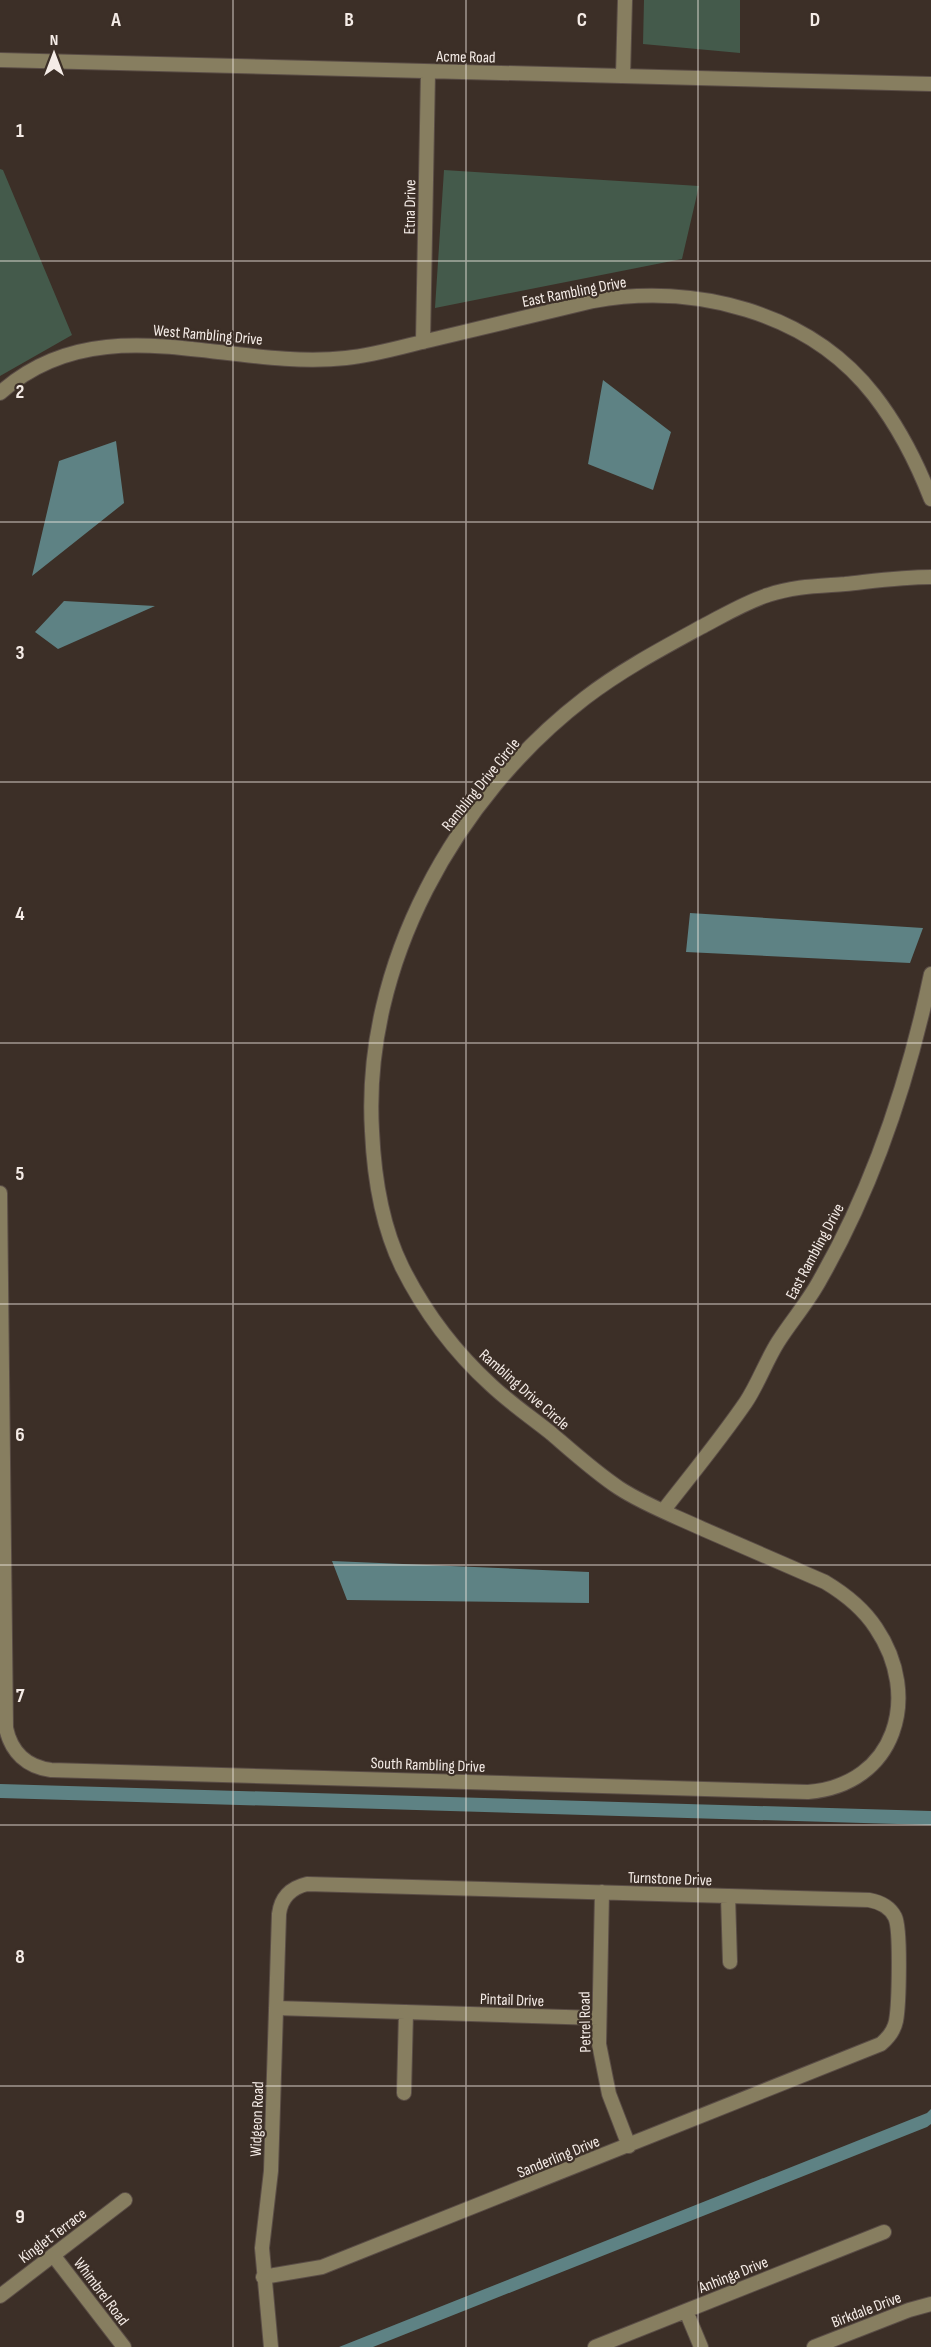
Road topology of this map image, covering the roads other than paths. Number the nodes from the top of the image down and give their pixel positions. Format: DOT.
graph roads {
  1 [pos="625,0"];
  2 [pos="0,60"];
  3 [pos="428,72"];
  4 [pos="623,76"];
  5 [pos="931,84"];
  6 [pos="423,342"];
  7 [pos="0,393"];
  8 [pos="931,499"];
  9 [pos="931,577"];
  10 [pos="931,974"];
  11 [pos="0,1192"];
  12 [pos="663,1511"];
  13 [pos="872,1766"];
  14 [pos="602,1893"];
  15 [pos="287,1894"];
  16 [pos="728,1896"];
  17 [pos="730,1962"];
  18 [pos="276,2008"];
  19 [pos="406,2012"];
  20 [pos="598,2018"];
  21 [pos="862,2053"];
  22 [pos="404,2093"];
  23 [pos="629,2146"];
  24 [pos="124,2200"];
  25 [pos="884,2232"];
  26 [pos="53,2255"];
  27 [pos="263,2277"];
  28 [pos="0,2296"];
  29 [pos="931,2304"];
  30 [pos="687,2311"];
  31 [pos="124,2347"];
  32 [pos="271,2347"];
  33 [pos="595,2347"];
  34 [pos="701,2347"];
  35 [pos="814,2347"];
  1 -- 4 [label="street"];
  2 -- 3 [label="street, Acme Road"];
  3 -- 4 [label="street, Acme Road"];
  3 -- 6 [label="street, Etna Drive"];
  4 -- 5 [label="street, Acme Road"];
  6 -- 7 [label="street, West Rambling Drive"];
  6 -- 8 [label="street, East Rambling Drive"];
  9 -- 12 [label="street, Rambling Drive Circle"];
  10 -- 12 [label="street, East Rambling Drive"];
  11 -- 13 [label="street, South Rambling Drive"];
  12 -- 13 [label="street, Rambling Drive Circle"];
  14 -- 15 [label="street, Turnstone Drive"];
  14 -- 16 [label="street, Turnstone Drive"];
  14 -- 20 [label="street, Petrel Road"];
  15 -- 18 [label="street, Widgeon Road"];
  16 -- 17 [label="street"];
  16 -- 21 [label="street, Turnstone Drive"];
  18 -- 19 [label="street"];
  18 -- 27 [label="street, Widgeon Road"];
  19 -- 20 [label="street, Pintail Drive"];
  19 -- 22 [label="street"];
  20 -- 23 [label="street, Petrel Road"];
  21 -- 23 [label="street, Sanderling Drive"];
  23 -- 27 [label="street, Sanderling Drive"];
  24 -- 26 [label="street, Kinglet Terrace"];
  25 -- 30 [label="street, Anhinga Drive"];
  26 -- 28 [label="street, Kinglet Terrace"];
  26 -- 31 [label="street, Whimbrel Road"];
  27 -- 32 [label="street, Widgeon Road"];
  29 -- 35 [label="street, Birkdale Drive"];
  30 -- 33 [label="street, Anhinga Drive"];
  30 -- 34 [label="street"];
}
